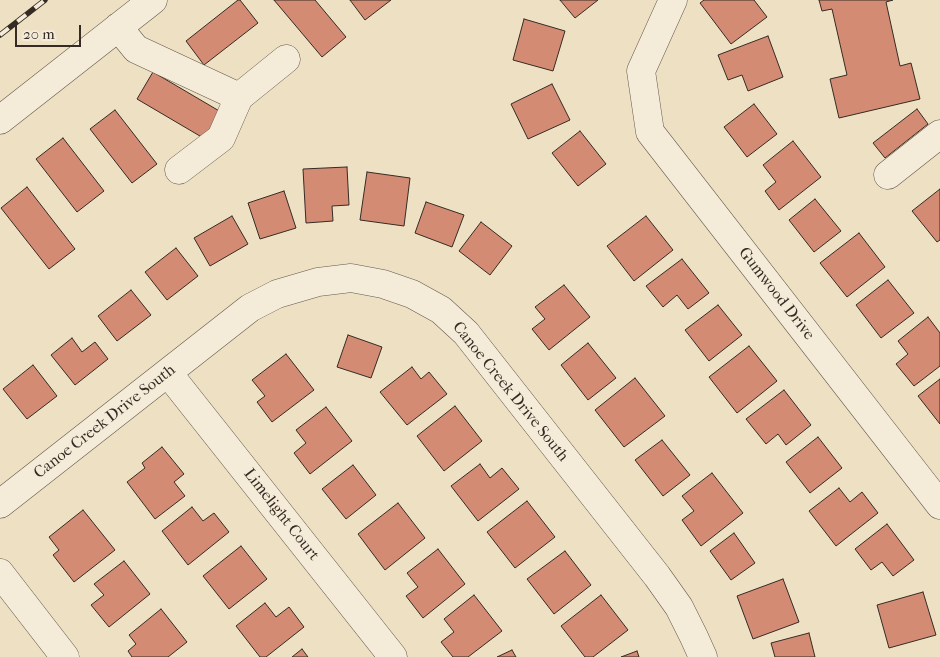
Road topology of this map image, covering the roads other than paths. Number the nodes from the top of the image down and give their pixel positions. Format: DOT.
graph roads {
  1 [pos="153,0"];
  2 [pos="673,0"];
  3 [pos="118,27"];
  4 [pos="286,59"];
  5 [pos="239,96"];
  6 [pos="0,120"];
  7 [pos="940,134"];
  8 [pos="179,170"];
  9 [pos="888,175"];
  10 [pos="168,373"];
  11 [pos="0,504"];
  12 [pos="940,505"];
  13 [pos="0,573"];
  14 [pos="66,657"];
  15 [pos="393,657"];
  16 [pos="703,657"];
  1 -- 3 [label="street"];
  2 -- 12 [label="street, Gumwood Drive"];
  3 -- 5 [label="street"];
  3 -- 6 [label="street"];
  4 -- 5 [label="street"];
  5 -- 8 [label="street"];
  7 -- 9 [label="street"];
  10 -- 11 [label="street, Canoe Creek Drive South"];
  10 -- 15 [label="street, Limelight Court"];
  10 -- 16 [label="street, Canoe Creek Drive South"];
  13 -- 14 [label="street"];
}
